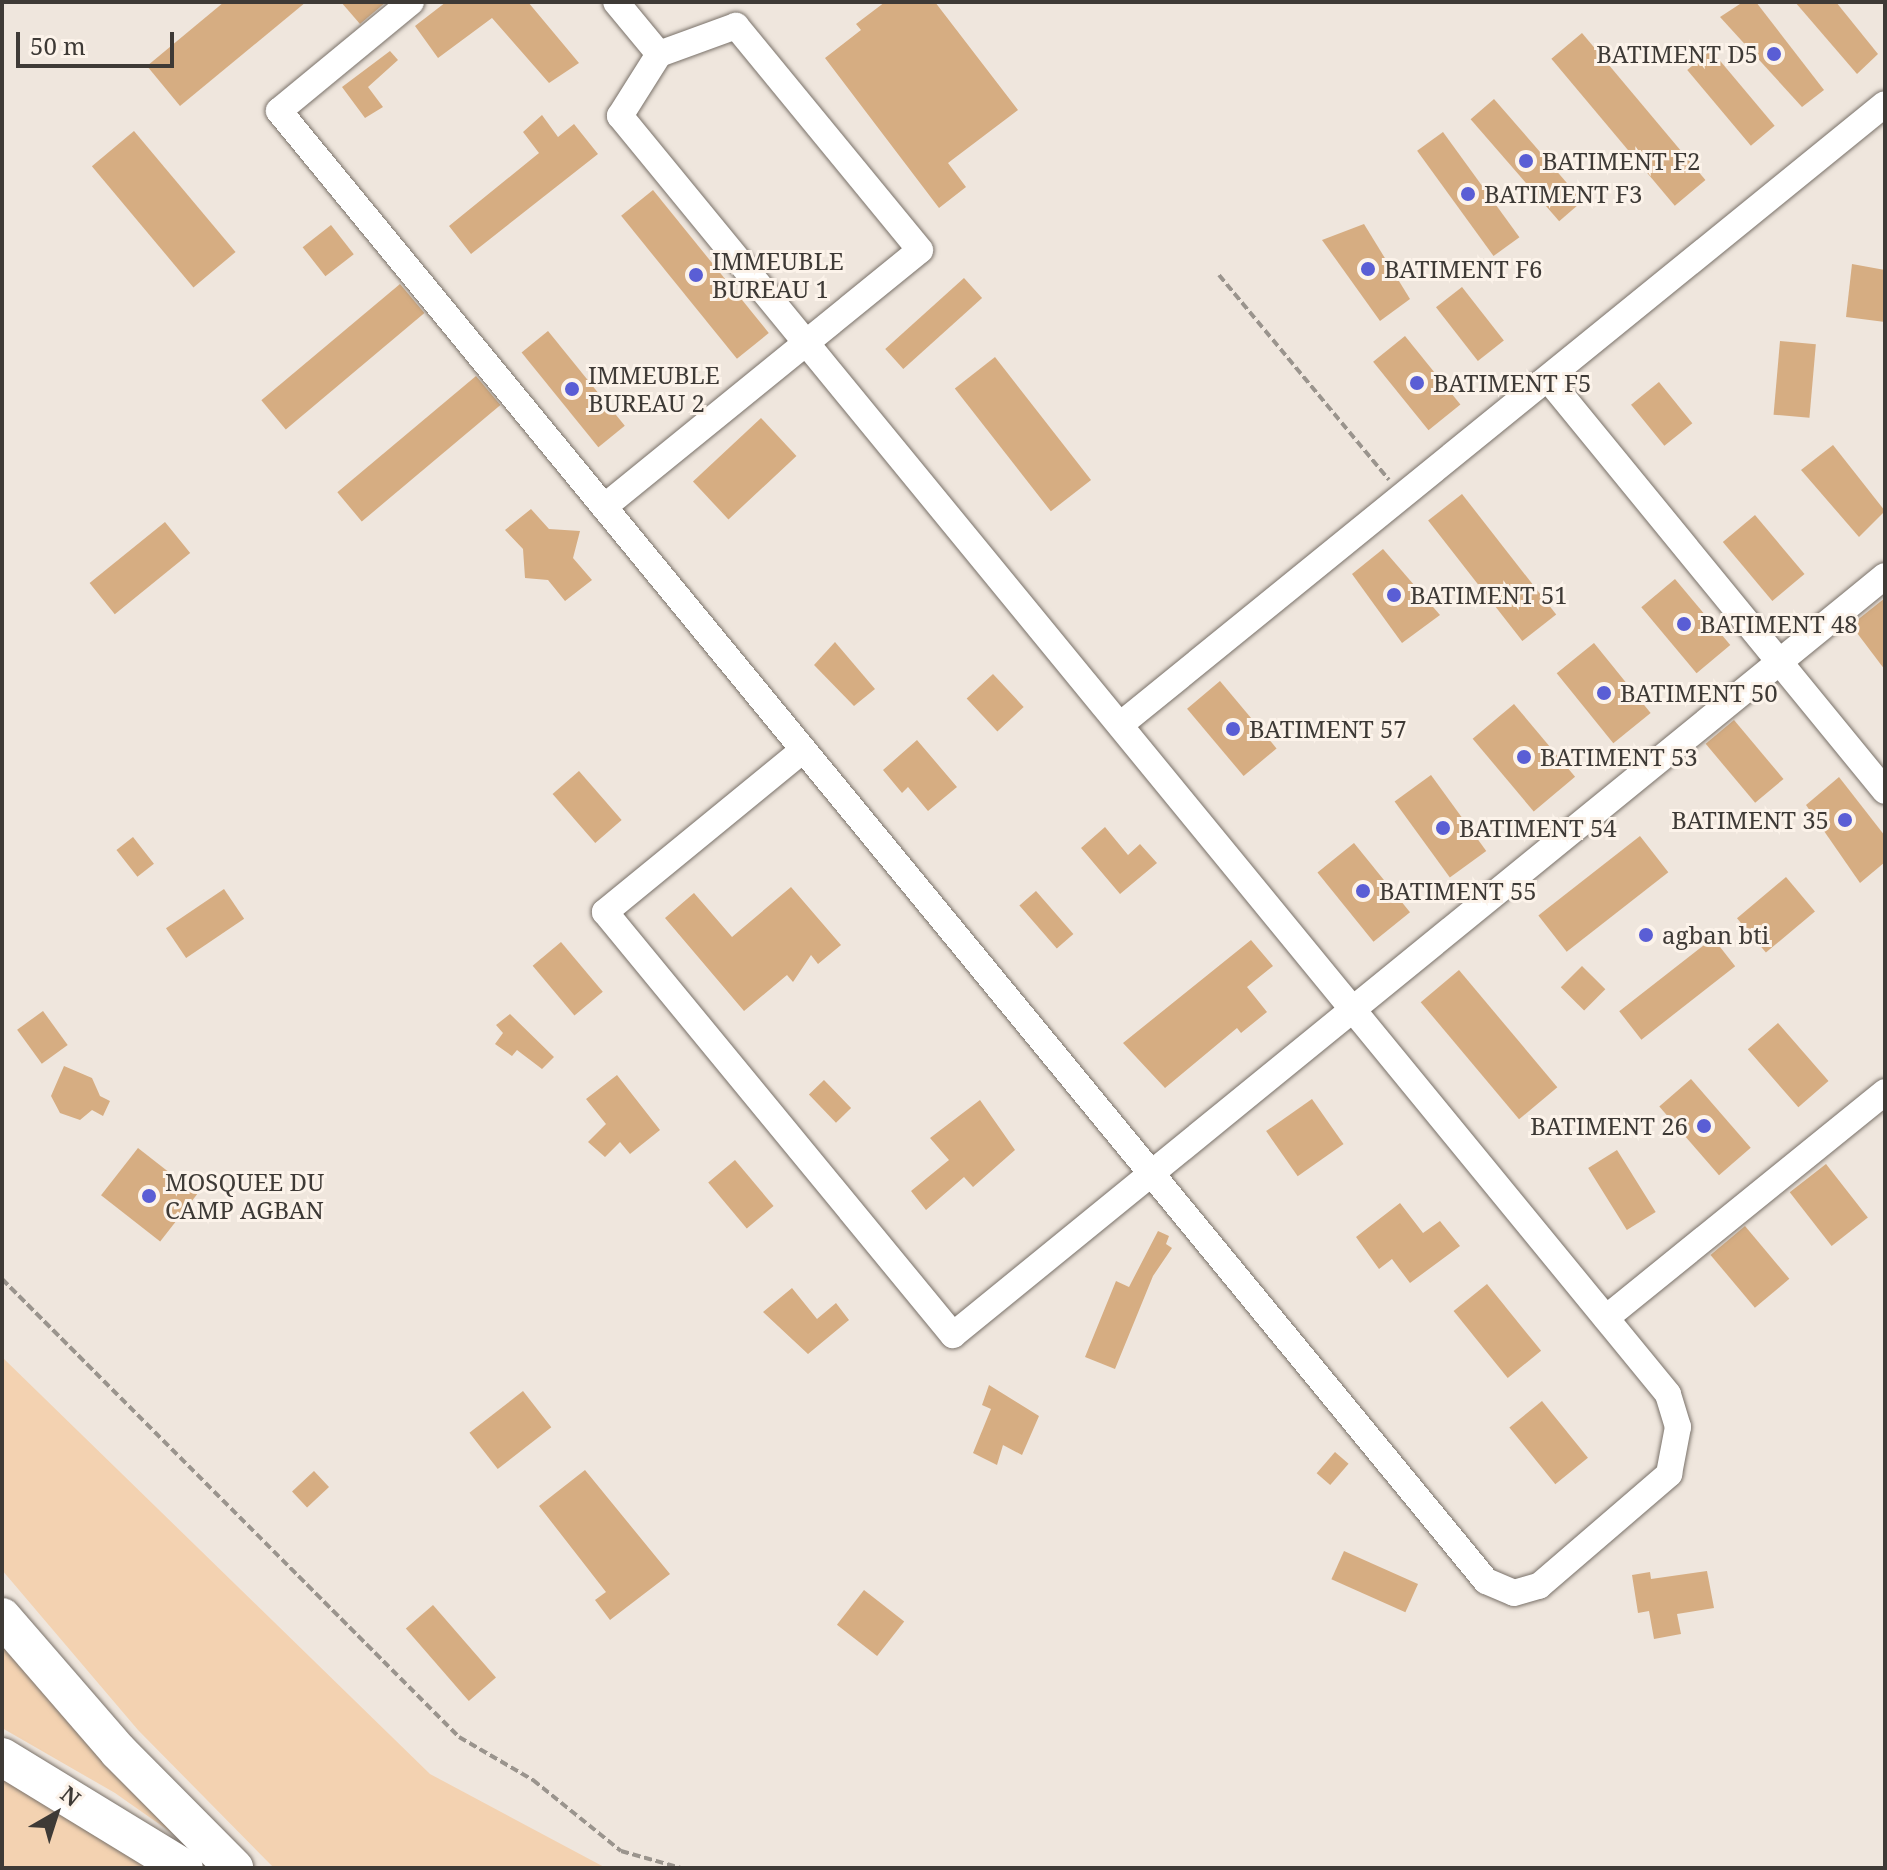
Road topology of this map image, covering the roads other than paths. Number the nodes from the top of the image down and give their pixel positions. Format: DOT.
graph roads {
  1 [pos="411,2"];
  2 [pos="616,2"];
  3 [pos="659,54"];
  4 [pos="1885,104"];
  5 [pos="804,340"];
  6 [pos="1548,379"];
  7 [pos="604,507"];
  8 [pos="1885,576"];
  9 [pos="1779,661"];
  10 [pos="1120,725"];
  11 [pos="803,750"];
  12 [pos="1885,791"];
  13 [pos="1351,1007"];
  14 [pos="1885,1092"];
  15 [pos="1151,1174"];
  16 [pos="1606,1318"];
  17 [pos="2,1617"];
  18 [pos="2,1757"];
  19 [pos="184,1868"];
  20 [pos="234,1868"];
  1 -- 7 [label="lane"];
  2 -- 3 [label="lane"];
  3 -- 5 [label="lane"];
  3 -- 5 [label="lane"];
  4 -- 6 [label="lane"];
  5 -- 7 [label="lane"];
  5 -- 10 [label="lane"];
  6 -- 9 [label="lane"];
  6 -- 10 [label="lane"];
  7 -- 11 [label="lane"];
  8 -- 9 [label="lane"];
  9 -- 12 [label="lane"];
  9 -- 13 [label="lane"];
  10 -- 13 [label="lane"];
  11 -- 15 [label="lane"];
  11 -- 15 [label="lane"];
  13 -- 15 [label="lane"];
  13 -- 16 [label="lane"];
  14 -- 16 [label="lane"];
  15 -- 16 [label="lane"];
  17 -- 20 [label="highway"];
  18 -- 19 [label="highway"];
}
